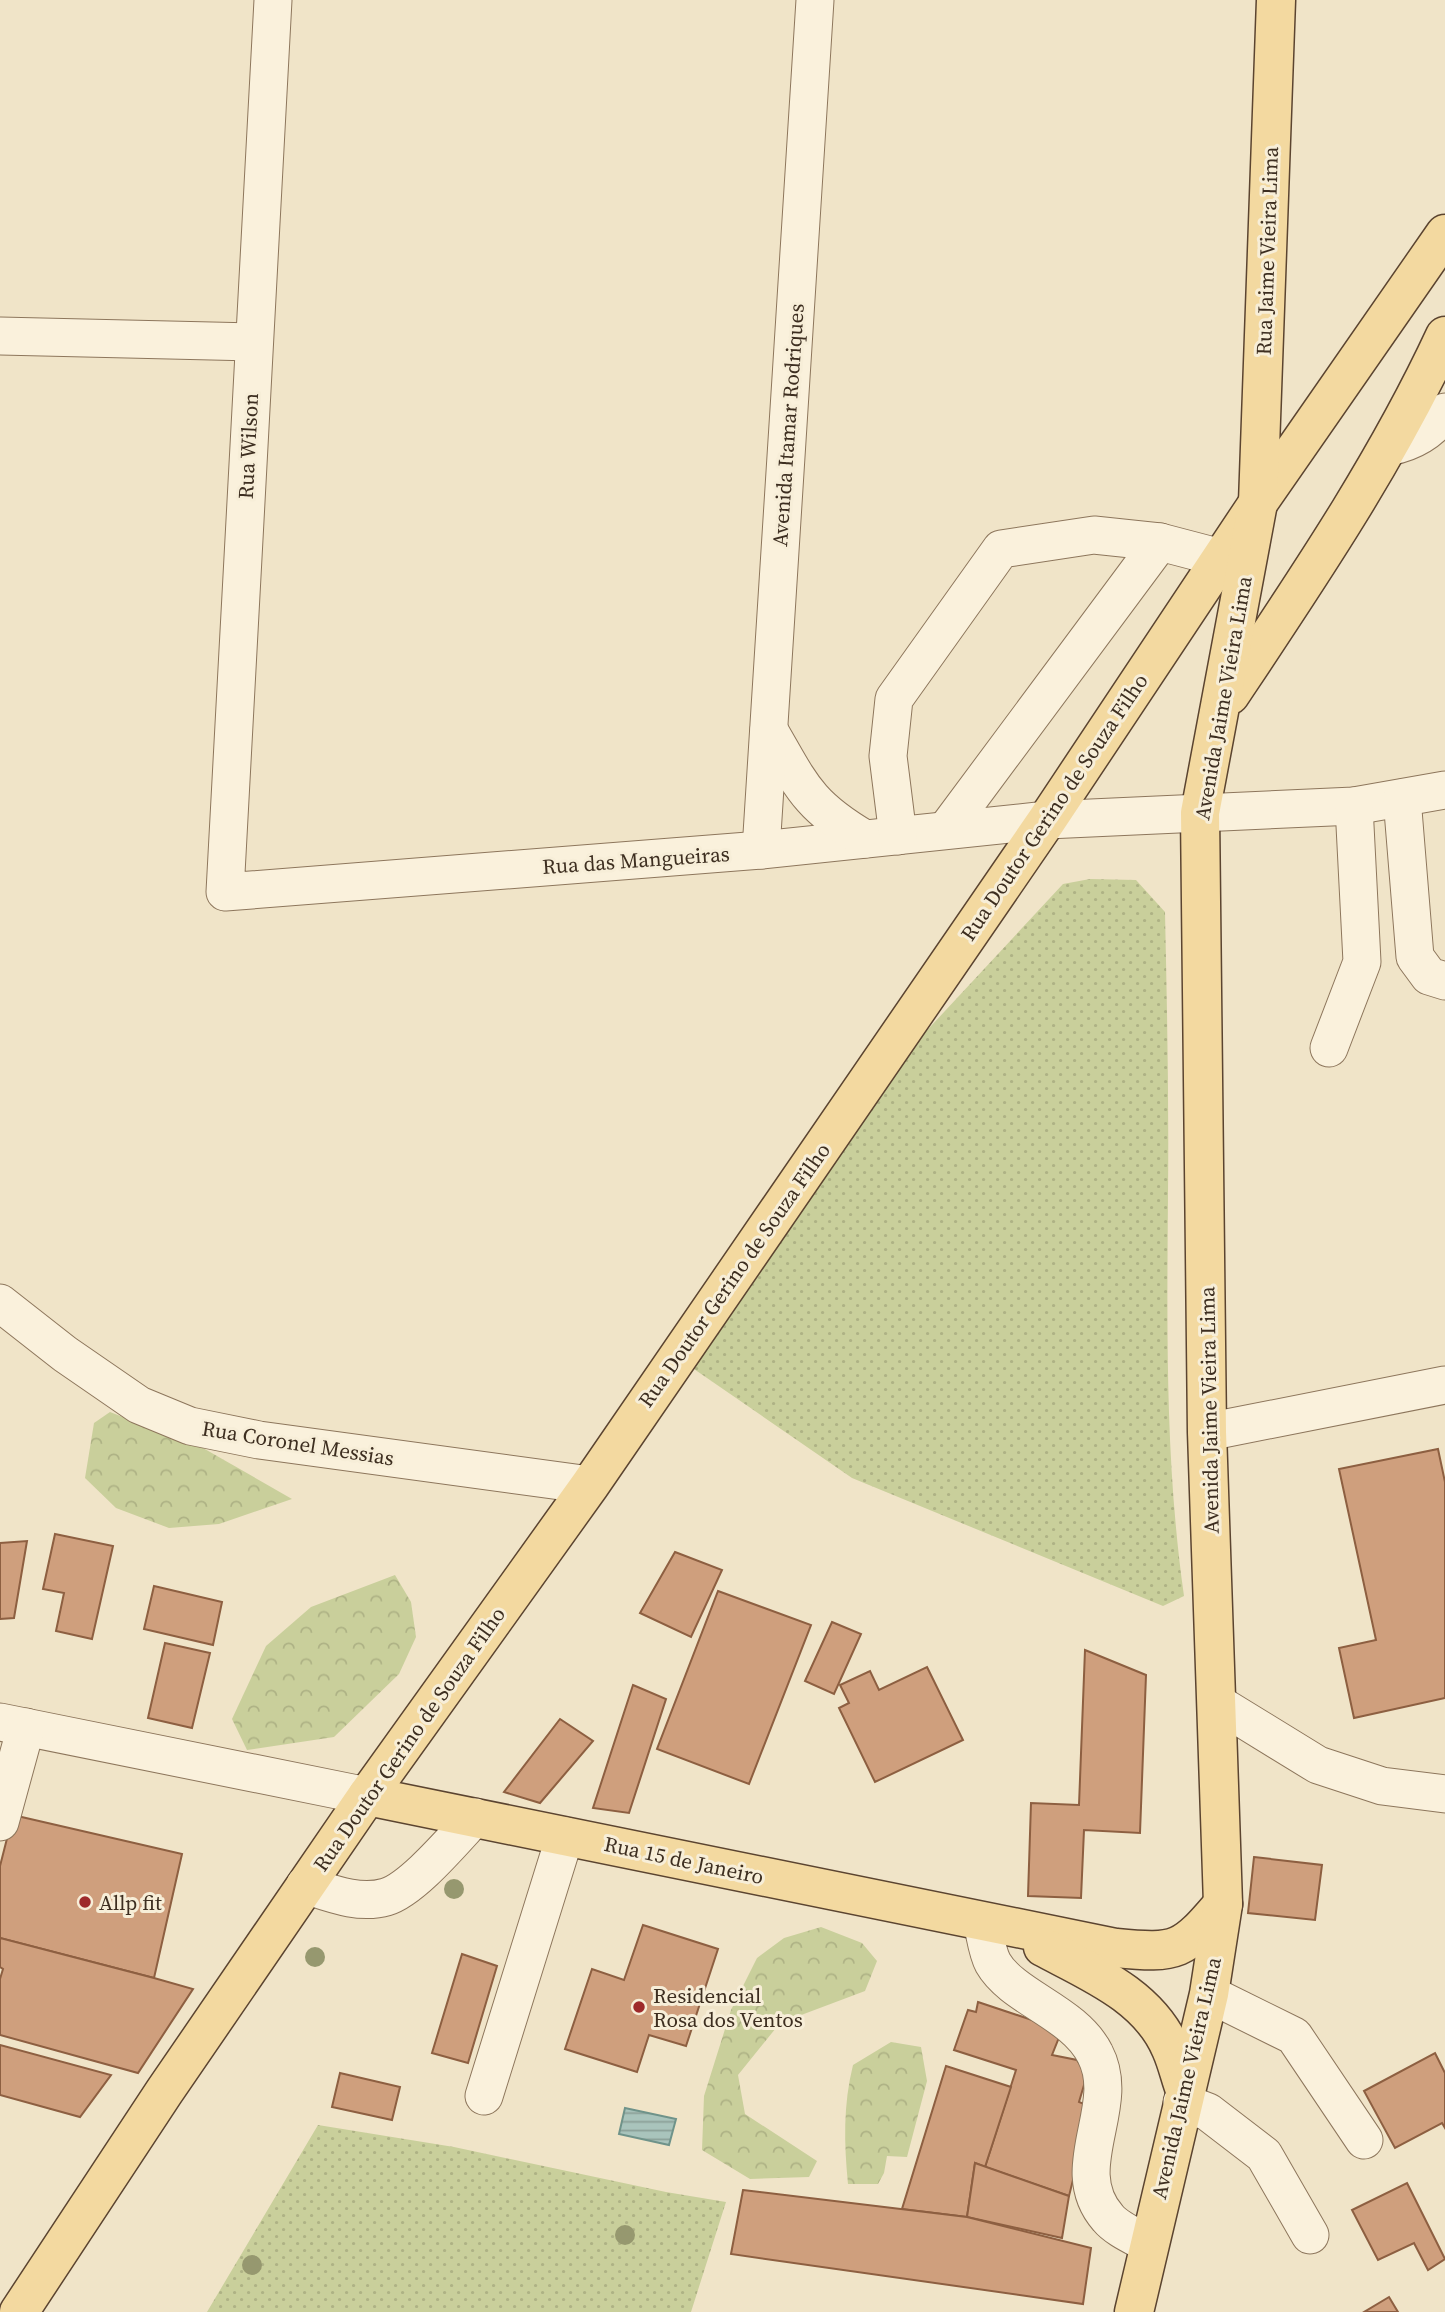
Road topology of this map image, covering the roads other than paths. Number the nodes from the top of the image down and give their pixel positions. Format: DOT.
graph roads {
  1 [pos="273,0"];
  2 [pos="815,0"];
  3 [pos="1276,0"];
  4 [pos="1445,234"];
  5 [pos="0,336"];
  6 [pos="1445,337"];
  7 [pos="254,342"];
  8 [pos="1445,412"];
  9 [pos="1389,447"];
  10 [pos="1258,503"];
  11 [pos="1160,542"];
  12 [pos="1221,558"];
  13 [pos="1221,708"];
  14 [pos="769,730"];
  15 [pos="1445,790"];
  16 [pos="1402,798"];
  17 [pos="1354,806"];
  18 [pos="1200,813"];
  19 [pos="1047,820"];
  20 [pos="946,830"];
  21 [pos="882,837"];
  22 [pos="761,850"];
  23 [pos="225,892"];
  24 [pos="1445,981"];
  25 [pos="1329,1048"];
  26 [pos="0,1303"];
  27 [pos="1445,1385"];
  28 [pos="1208,1432"];
  29 [pos="590,1485"];
  30 [pos="1217,1703"];
  31 [pos="13,1724"];
  32 [pos="1445,1794"];
  33 [pos="367,1796"];
  34 [pos="475,1817"];
  35 [pos="0,1822"];
  36 [pos="565,1836"];
  37 [pos="305,1885"];
  38 [pos="1223,1904"];
  39 [pos="992,1924"];
  40 [pos="1209,1994"];
  41 [pos="484,2096"];
  42 [pos="1184,2096"];
  43 [pos="1364,2140"];
  44 [pos="1310,2235"];
  45 [pos="1148,2244"];
  46 [pos="19,2312"];
  47 [pos="1134,2312"];
  1 -- 7 [label="street, Rua Wilson"];
  2 -- 14 [label="street, Avenida Itamar Rodriques"];
  3 -- 10 [label="main road, Rua Jaime Vieira Lima"];
  4 -- 10 [label="main road, Rua Doutor Gerino de Souza Filho"];
  5 -- 7 [label="street"];
  6 -- 9 [label="main road"];
  7 -- 23 [label="street, Rua Wilson"];
  8 -- 9 [label="street"];
  9 -- 13 [label="main road"];
  10 -- 12 [label="main road, Rua Doutor Gerino de Souza Filho"];
  10 -- 13 [label="main road, Avenida Jaime Vieira Lima"];
  11 -- 12 [label="street"];
  11 -- 20 [label="street"];
  11 -- 21 [label="street"];
  12 -- 19 [label="main road, Rua Doutor Gerino de Souza Filho"];
  13 -- 18 [label="main road, Avenida Jaime Vieira Lima"];
  14 -- 21 [label="street"];
  14 -- 22 [label="street, Avenida Itamar Rodriques"];
  15 -- 16 [label="street, Rua das Mangueiras"];
  16 -- 17 [label="street, Rua das Mangueiras"];
  16 -- 24 [label="street"];
  17 -- 18 [label="street, Rua das Mangueiras"];
  17 -- 25 [label="street"];
  18 -- 19 [label="street, Rua das Mangueiras"];
  18 -- 28 [label="main road, Avenida Jaime Vieira Lima"];
  19 -- 20 [label="street, Rua das Mangueiras"];
  19 -- 29 [label="main road, Rua Doutor Gerino de Souza Filho"];
  20 -- 21 [label="street, Rua das Mangueiras"];
  21 -- 22 [label="street, Rua das Mangueiras"];
  22 -- 23 [label="street, Rua das Mangueiras"];
  26 -- 29 [label="street, Rua Coronel Messias"];
  27 -- 28 [label="street"];
  28 -- 30 [label="main road, Avenida Jaime Vieira Lima"];
  29 -- 33 [label="main road, Rua Doutor Gerino de Souza Filho"];
  30 -- 32 [label="street"];
  30 -- 38 [label="main road, Avenida Jaime Vieira Lima"];
  31 -- 33 [label="street"];
  31 -- 35 [label="street"];
  33 -- 34 [label="main road, Rua 15 de Janeiro"];
  33 -- 37 [label="main road, Rua Doutor Gerino de Souza Filho"];
  34 -- 36 [label="main road, Rua 15 de Janeiro"];
  34 -- 37 [label="street"];
  36 -- 39 [label="main road, Rua 15 de Janeiro"];
  36 -- 41 [label="street"];
  37 -- 46 [label="main road, Rua Doutor Gerino de Souza Filho"];
  38 -- 39 [label="main road, Rua 15 de Janeiro"];
  38 -- 40 [label="main road, Avenida Jaime Vieira Lima"];
  39 -- 42 [label="main road, Rua 15 de Janeiro"];
  39 -- 45 [label="street"];
  40 -- 42 [label="main road, Avenida Jaime Vieira Lima"];
  40 -- 43 [label="street"];
  42 -- 44 [label="street"];
  42 -- 45 [label="main road, Avenida Jaime Vieira Lima"];
  45 -- 47 [label="main road, Avenida Jaime Vieira Lima"];
}
